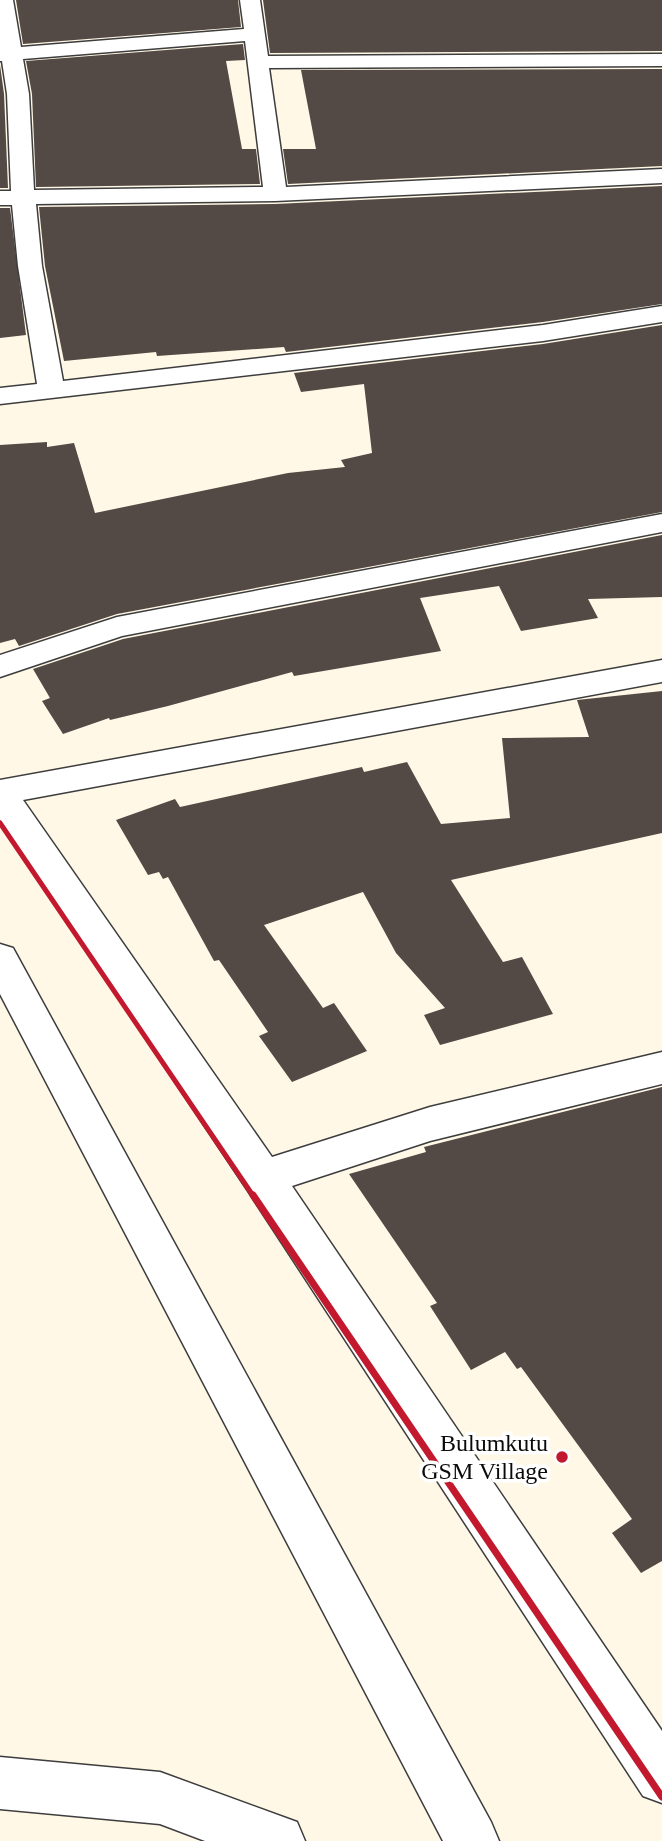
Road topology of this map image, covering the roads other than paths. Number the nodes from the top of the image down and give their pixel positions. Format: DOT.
graph roads {
  1 [pos="3,0"];
  2 [pos="250,0"];
  3 [pos="254,34"];
  4 [pos="6,54"];
  5 [pos="662,60"];
  6 [pos="258,62"];
  7 [pos="662,176"];
  8 [pos="275,194"];
  9 [pos="24,196"];
  10 [pos="0,198"];
  11 [pos="662,314"];
  12 [pos="51,389"];
  13 [pos="0,396"];
  14 [pos="662,523"];
  15 [pos="0,666"];
  16 [pos="662,671"];
  17 [pos="0,793"];
  18 [pos="0,958"];
  19 [pos="662,1068"];
  20 [pos="263,1178"];
  21 [pos="662,1777"];
  22 [pos="0,1783"];
  23 [pos="278,1841"];
  24 [pos="472,1841"];
  1 -- 4 [label="street"];
  2 -- 3 [label="street"];
  3 -- 4 [label="street"];
  3 -- 6 [label="street"];
  4 -- 9 [label="street"];
  5 -- 6 [label="street"];
  6 -- 8 [label="street"];
  7 -- 8 [label="street"];
  8 -- 9 [label="street"];
  9 -- 10 [label="street"];
  9 -- 12 [label="street"];
  11 -- 12 [label="street"];
  12 -- 13 [label="street"];
  14 -- 15 [label="street"];
  16 -- 17 [label="street"];
  17 -- 20 [label="street"];
  18 -- 24 [label="street"];
  19 -- 20 [label="street"];
  20 -- 21 [label="street"];
  22 -- 23 [label="street"];
}
